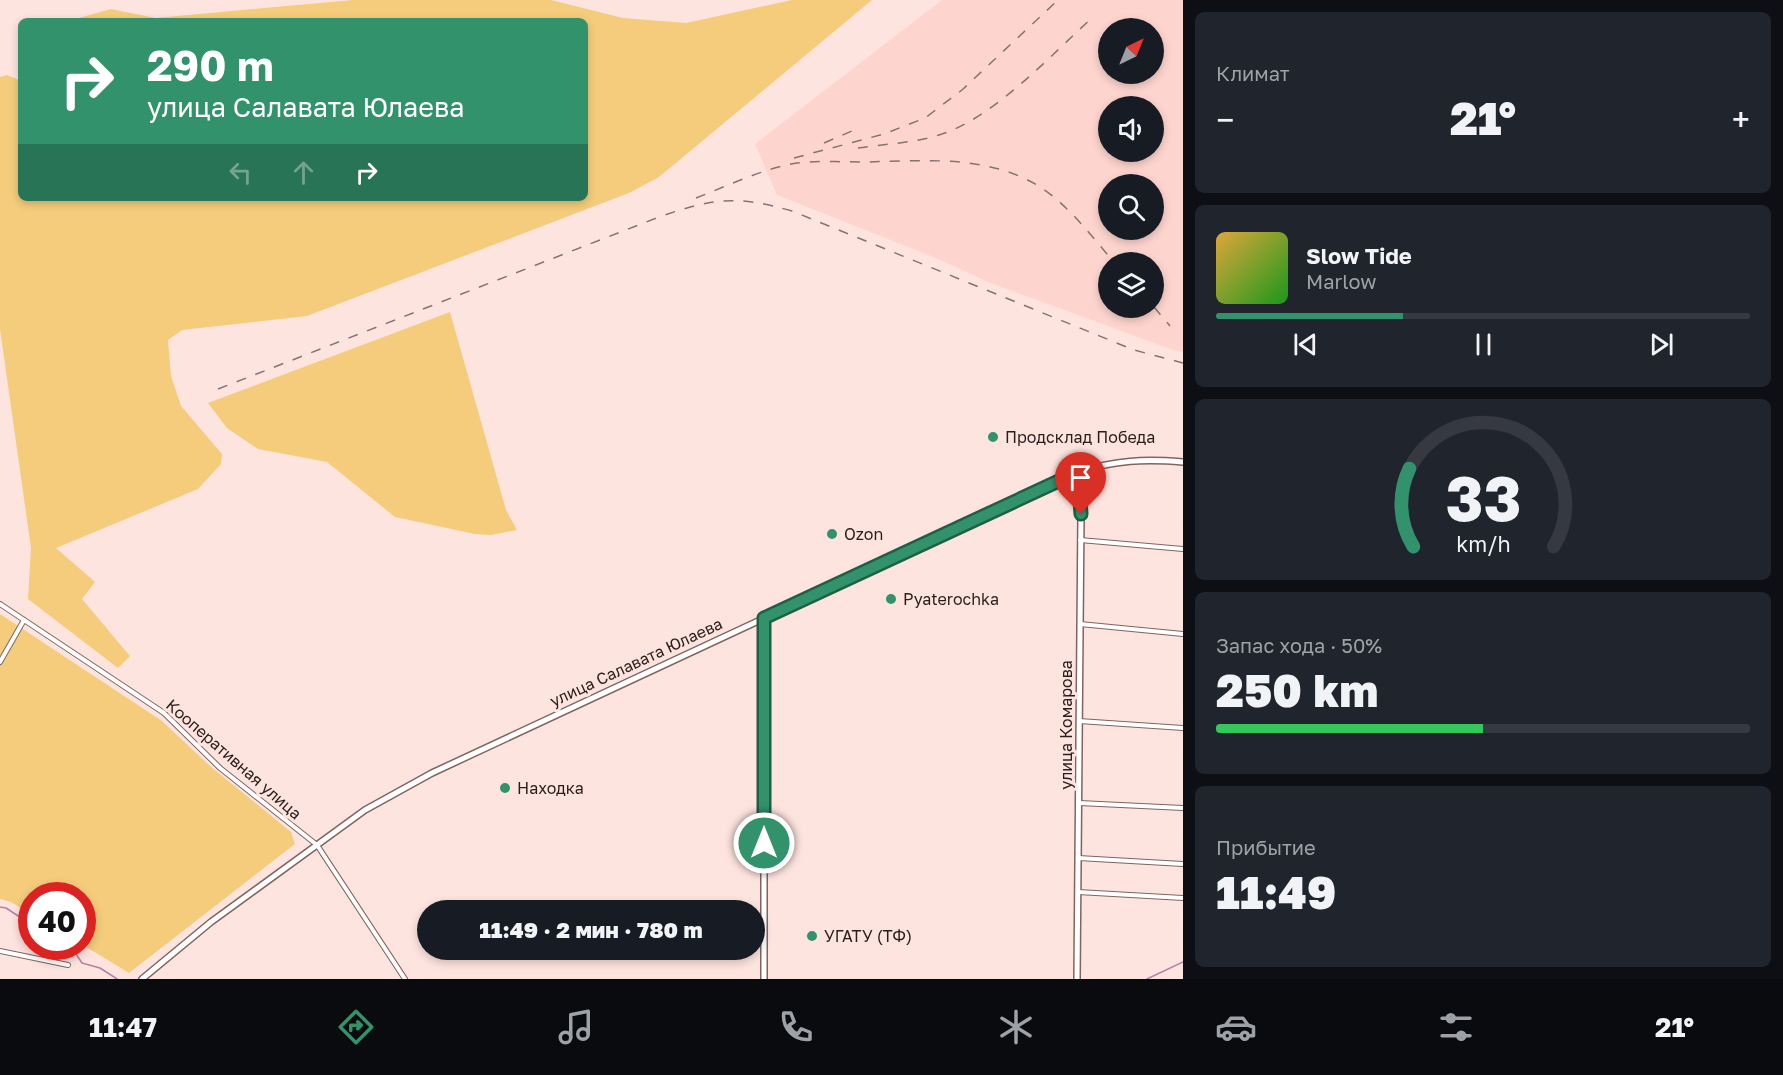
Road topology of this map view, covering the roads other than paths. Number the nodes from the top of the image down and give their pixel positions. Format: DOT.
graph roads {
  1 [pos="1183,462"];
  2 [pos="1078,472"];
  3 [pos="1080,540"];
  4 [pos="1183,549"];
  5 [pos="0,604"];
  6 [pos="764,618"];
  7 [pos="24,620"];
  8 [pos="1080,624"];
  9 [pos="1183,633"];
  10 [pos="0,662"];
  11 [pos="1079,720"];
  12 [pos="1183,728"];
  13 [pos="1079,803"];
  14 [pos="1183,808"];
  15 [pos="317,845"];
  16 [pos="1078,858"];
  17 [pos="1183,864"];
  18 [pos="1078,892"];
  19 [pos="1183,898"];
  20 [pos="0,951"];
  21 [pos="68,964"];
  22 [pos="142,979"];
  23 [pos="405,979"];
  24 [pos="764,979"];
  25 [pos="1077,979"];
  1 -- 2 [label="street, улица Салавата Юлаева"];
  2 -- 3 [label="street, улица Комарова"];
  2 -- 6 [label="street, улица Салавата Юлаева"];
  3 -- 4 [label="street"];
  3 -- 8 [label="street, улица Комарова"];
  5 -- 7 [label="street, Кооперативная улица"];
  6 -- 15 [label="street, улица Салавата Юлаева"];
  6 -- 24 [label="street"];
  7 -- 10 [label="street"];
  7 -- 15 [label="street, Кооперативная улица"];
  8 -- 9 [label="street"];
  8 -- 11 [label="street, улица Комарова"];
  11 -- 12 [label="street"];
  11 -- 13 [label="street, улица Комарова"];
  13 -- 14 [label="street"];
  13 -- 16 [label="street, улица Комарова"];
  15 -- 22 [label="street, улица Салавата Юлаева"];
  15 -- 23 [label="street, Кооперативная улица"];
  16 -- 17 [label="street"];
  16 -- 18 [label="street, улица Комарова"];
  18 -- 19 [label="street"];
  18 -- 25 [label="street, улица Комарова"];
  20 -- 21 [label="street"];
}
